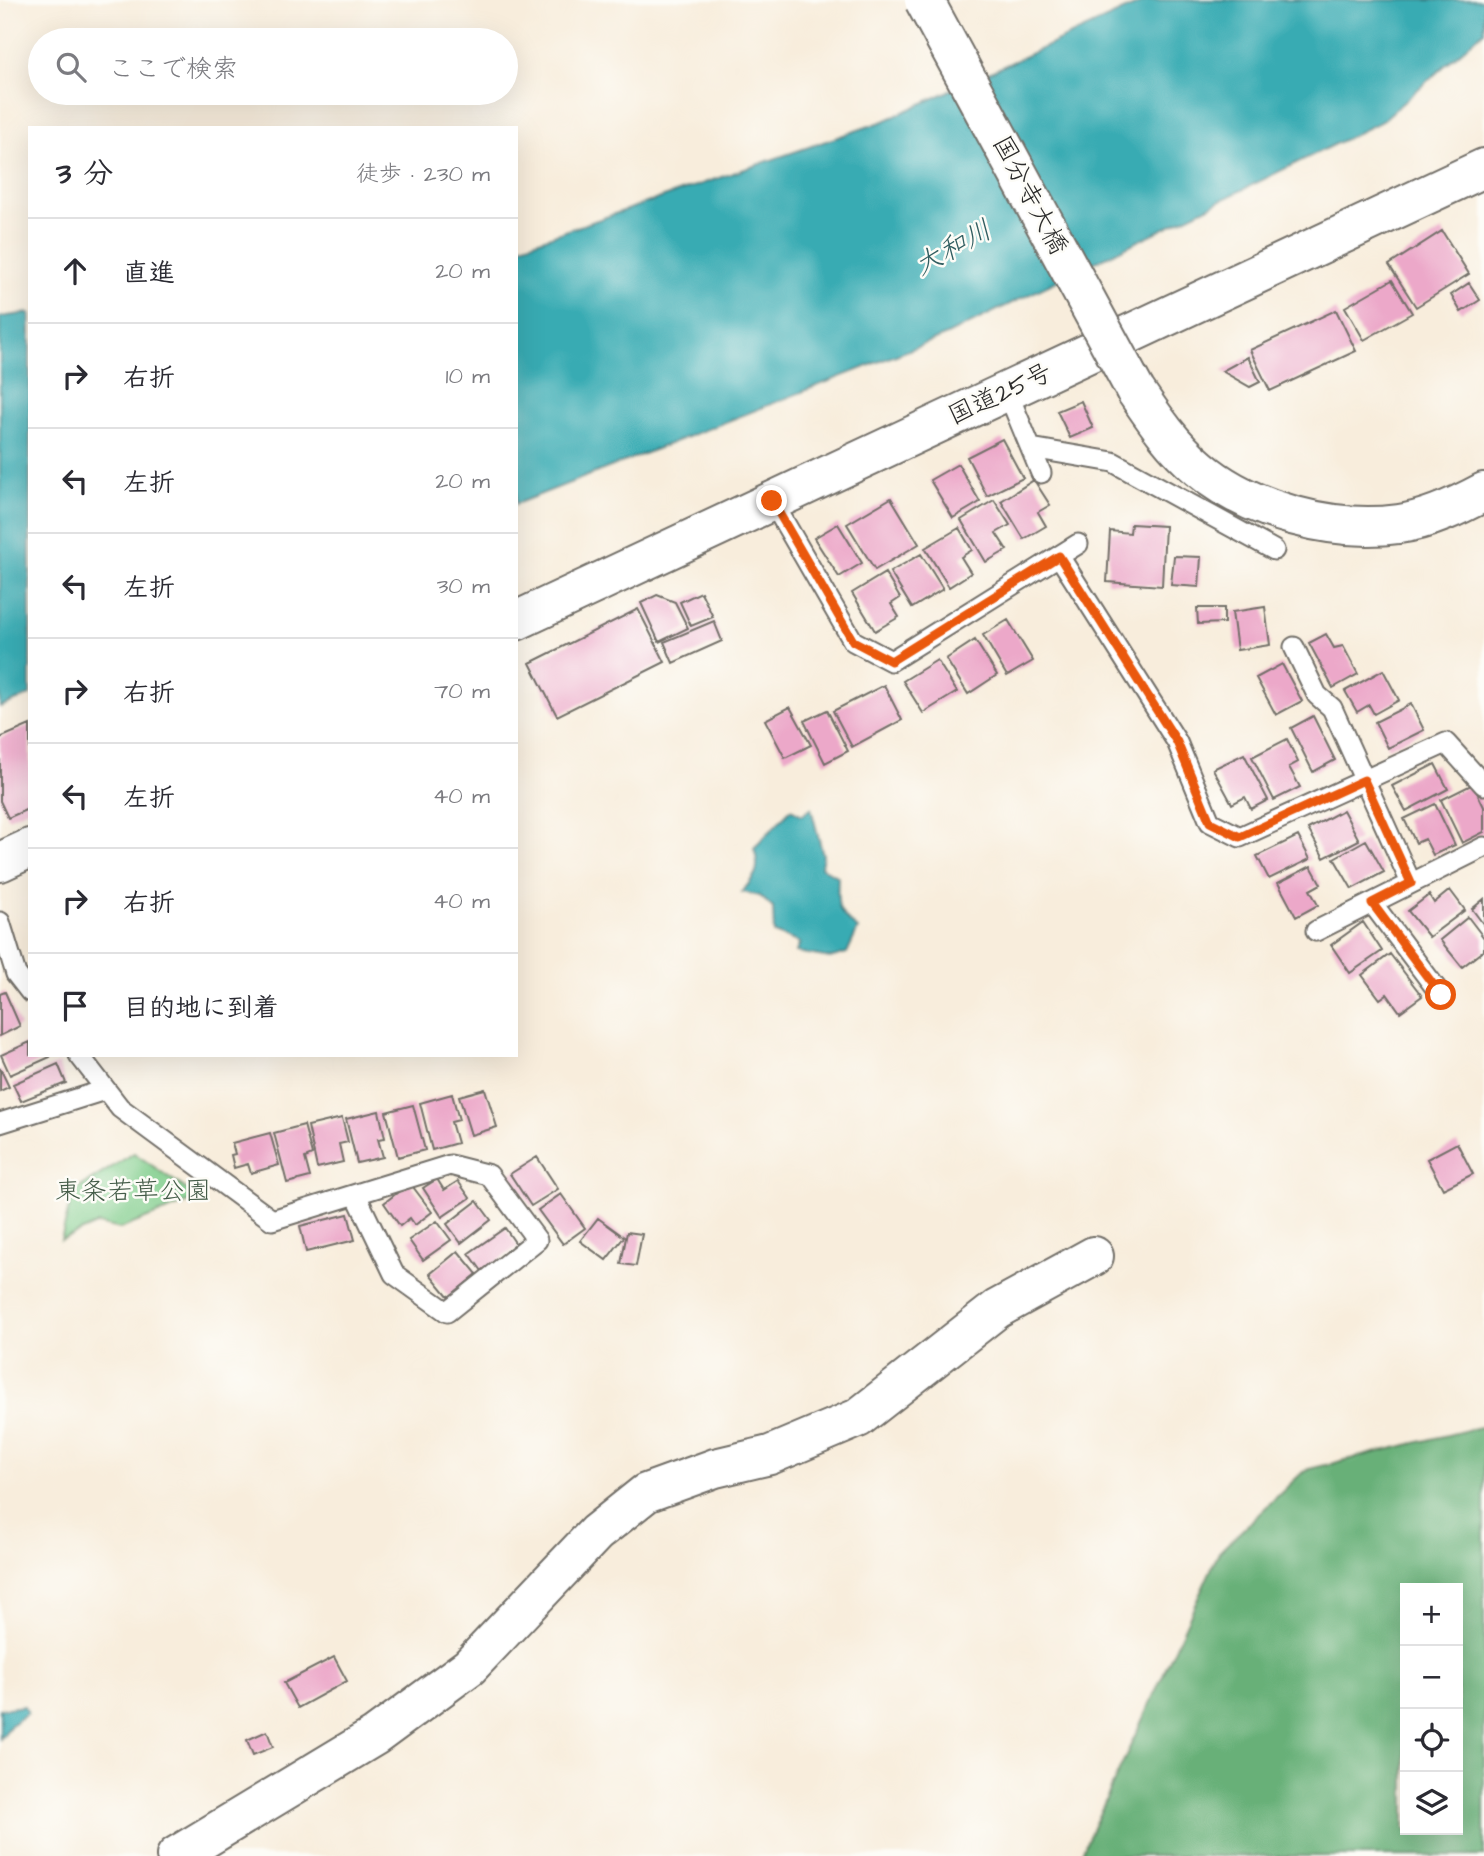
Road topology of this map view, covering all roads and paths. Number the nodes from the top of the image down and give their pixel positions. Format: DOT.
graph roads {
  1 [pos="924,0"];
  2 [pos="1484,168"];
  3 [pos="1007,391"];
  4 [pos="1031,447"];
  5 [pos="1041,473"];
  6 [pos="1484,492"];
  7 [pos="772,501"];
  8 [pos="1078,544"];
  9 [pos="1274,550"];
  10 [pos="1059,556"];
  11 [pos="518,620"];
  12 [pos="1294,647"];
  13 [pos="1364,780"];
  14 [pos="1484,785"];
  15 [pos="1484,847"];
  16 [pos="28,849"];
  17 [pos="0,862"];
  18 [pos="1411,883"];
  19 [pos="1372,903"];
  20 [pos="0,922"];
  21 [pos="1316,931"];
  22 [pos="6,967"];
  23 [pos="28,989"];
  24 [pos="1441,995"];
  25 [pos="80,1057"];
  26 [pos="105,1090"];
  27 [pos="0,1124"];
  28 [pos="356,1195"];
  29 [pos="1094,1256"];
  30 [pos="176,1856"];
  1 -- 6 [label="main road, 国分寺大橋, bridge"];
  2 -- 3 [label="main road, 国道25号"];
  3 -- 4 [label="lane"];
  3 -- 7 [label="main road, 国道25号"];
  4 -- 5 [label="lane"];
  4 -- 9 [label="lane"];
  7 -- 10 [label="lane"];
  7 -- 11 [label="main road, 国道25号"];
  8 -- 10 [label="lane"];
  10 -- 13 [label="lane"];
  12 -- 13 [label="lane"];
  13 -- 14 [label="lane"];
  13 -- 18 [label="lane"];
  15 -- 18 [label="lane"];
  16 -- 17 [label="main road"];
  18 -- 19 [label="lane"];
  19 -- 21 [label="lane"];
  19 -- 24 [label="lane"];
  20 -- 22 [label="lane"];
  22 -- 23 [label="lane"];
  25 -- 26 [label="lane"];
  26 -- 27 [label="lane"];
  26 -- 28 [label="lane"];
  28 -- 28 [label="lane"];
  29 -- 30 [label="main road"];
}
